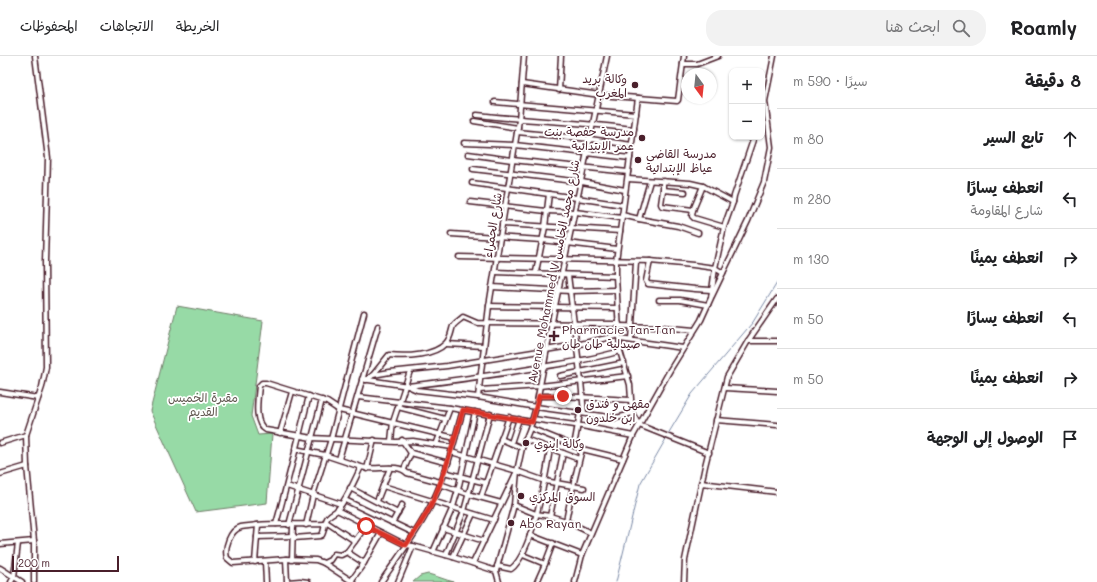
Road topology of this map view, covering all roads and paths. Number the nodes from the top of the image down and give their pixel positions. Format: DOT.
graph roads {
  1 [pos="35,56"];
  2 [pos="524,56"];
  3 [pos="561,56"];
  4 [pos="607,56"];
  5 [pos="684,56"];
  6 [pos="774,56"];
  7 [pos="716,57"];
  8 [pos="683,64"];
  9 [pos="522,84"];
  10 [pos="559,90"];
  11 [pos="600,95"];
  12 [pos="638,98"];
  13 [pos="765,101"];
  14 [pos="495,102"];
  15 [pos="520,105"];
  16 [pos="596,111"];
  17 [pos="636,114"];
  18 [pos="477,115"];
  19 [pos="519,120"];
  20 [pos="474,121"];
  21 [pos="593,124"];
  22 [pos="634,129"];
  23 [pos="517,130"];
  24 [pos="590,139"];
  25 [pos="753,140"];
  26 [pos="464,143"];
  27 [pos="515,145"];
  28 [pos="632,145"];
  29 [pos="468,154"];
  30 [pos="587,154"];
  31 [pos="630,158"];
  32 [pos="512,160"];
  33 [pos="584,168"];
  34 [pos="472,169"];
  35 [pos="628,172"];
  36 [pos="510,174"];
  37 [pos="628,179"];
  38 [pos="650,180"];
  39 [pos="664,181"];
  40 [pos="582,182"];
  41 [pos="472,183"];
  42 [pos="703,186"];
  43 [pos="508,189"];
  44 [pos="626,190"];
  45 [pos="663,190"];
  46 [pos="685,192"];
  47 [pos="549,194"];
  48 [pos="577,198"];
  49 [pos="470,202"];
  50 [pos="734,202"];
  51 [pos="623,205"];
  52 [pos="505,206"];
  53 [pos="693,210"];
  54 [pos="546,211"];
  55 [pos="575,212"];
  56 [pos="622,216"];
  57 [pos="639,219"];
  58 [pos="502,224"];
  59 [pos="545,227"];
  60 [pos="724,227"];
  61 [pos="572,228"];
  62 [pos="620,231"];
  63 [pos="698,233"];
  64 [pos="451,234"];
  65 [pos="500,237"];
  66 [pos="542,240"];
  67 [pos="569,243"];
  68 [pos="617,249"];
  69 [pos="459,257"];
  70 [pos="497,257"];
  71 [pos="538,258"];
  72 [pos="565,259"];
  73 [pos="616,261"];
  74 [pos="636,262"];
  75 [pos="650,262"];
  76 [pos="715,268"];
  77 [pos="495,272"];
  78 [pos="536,272"];
  79 [pos="723,273"];
  80 [pos="562,274"];
  81 [pos="568,275"];
  82 [pos="616,276"];
  83 [pos="492,287"];
  84 [pos="559,290"];
  85 [pos="616,290"];
  86 [pos="711,290"];
  87 [pos="570,291"];
  88 [pos="711,298"];
  89 [pos="659,300"];
  90 [pos="777,300"];
  91 [pos="708,305"];
  92 [pos="489,306"];
  93 [pos="555,306"];
  94 [pos="572,307"];
  95 [pos="617,308"];
  96 [pos="364,313"];
  97 [pos="487,322"];
  98 [pos="552,324"];
  99 [pos="574,324"];
  100 [pos="619,325"];
  101 [pos="378,326"];
  102 [pos="632,326"];
  103 [pos="694,330"];
  104 [pos="620,337"];
  105 [pos="631,340"];
  106 [pos="748,341"];
  107 [pos="777,341"];
  108 [pos="446,344"];
  109 [pos="576,345"];
  110 [pos="484,346"];
  111 [pos="683,348"];
  112 [pos="547,350"];
  113 [pos="620,352"];
  114 [pos="483,360"];
  115 [pos="579,361"];
  116 [pos="624,363"];
  117 [pos="544,367"];
  118 [pos="410,371"];
  119 [pos="580,372"];
  120 [pos="373,375"];
  121 [pos="560,376"];
  122 [pos="628,376"];
  123 [pos="481,377"];
  124 [pos="364,380"];
  125 [pos="581,381"];
  126 [pos="406,385"];
  127 [pos="540,386"];
  128 [pos="725,388"];
  129 [pos="479,390"];
  130 [pos="777,391"];
  131 [pos="0,392"];
  132 [pos="292,392"];
  133 [pos="310,396"];
  134 [pos="539,396"];
  135 [pos="358,397"];
  136 [pos="478,397"];
  137 [pos="38,398"];
  138 [pos="582,398"];
  139 [pos="322,400"];
  140 [pos="630,400"];
  141 [pos="400,401"];
  142 [pos="398,407"];
  143 [pos="536,407"];
  144 [pos="450,408"];
  145 [pos="339,410"];
  146 [pos="463,410"];
  147 [pos="352,412"];
  148 [pos="475,412"];
  149 [pos="632,412"];
  150 [pos="582,413"];
  151 [pos="490,414"];
  152 [pos="509,417"];
  153 [pos="446,419"];
  154 [pos="518,419"];
  155 [pos="532,420"];
  156 [pos="716,420"];
  157 [pos="394,422"];
  158 [pos="578,425"];
  159 [pos="639,425"];
  160 [pos="777,425"];
  161 [pos="530,428"];
  162 [pos="280,433"];
  163 [pos="440,434"];
  164 [pos="26,435"];
  165 [pos="299,436"];
  166 [pos="633,436"];
  167 [pos="312,438"];
  168 [pos="346,438"];
  169 [pos="455,438"];
  170 [pos="332,439"];
  171 [pos="501,439"];
  172 [pos="525,439"];
  173 [pos="374,440"];
  174 [pos="402,440"];
  175 [pos="392,441"];
  176 [pos="0,443"];
  177 [pos="511,443"];
  178 [pos="436,445"];
  179 [pos="574,446"];
  180 [pos="452,447"];
  181 [pos="522,448"];
  182 [pos="550,448"];
  183 [pos="295,449"];
  184 [pos="582,449"];
  185 [pos="309,451"];
  186 [pos="451,452"];
  187 [pos="411,453"];
  188 [pos="563,453"];
  189 [pos="709,453"];
  190 [pos="325,455"];
  191 [pos="465,456"];
  192 [pos="339,459"];
  193 [pos="579,459"];
  194 [pos="623,459"];
  195 [pos="478,460"];
  196 [pos="448,463"];
  197 [pos="492,464"];
  198 [pos="27,466"];
  199 [pos="361,467"];
  200 [pos="390,468"];
  201 [pos="367,469"];
  202 [pos="404,469"];
  203 [pos="517,471"];
  204 [pos="444,472"];
  205 [pos="0,474"];
  206 [pos="461,476"];
  207 [pos="472,479"];
  208 [pos="545,481"];
  209 [pos="440,483"];
  210 [pos="486,483"];
  211 [pos="557,483"];
  212 [pos="701,483"];
  213 [pos="287,486"];
  214 [pos="383,486"];
  215 [pos="573,486"];
  216 [pos="350,488"];
  217 [pos="584,488"];
  218 [pos="298,490"];
  219 [pos="458,490"];
  220 [pos="777,492"];
  221 [pos="468,494"];
  222 [pos="314,495"];
  223 [pos="481,497"];
  224 [pos="345,500"];
  225 [pos="377,501"];
  226 [pos="433,501"];
  227 [pos="501,503"];
  228 [pos="341,504"];
  229 [pos="402,505"];
  230 [pos="514,505"];
  231 [pos="453,507"];
  232 [pos="337,510"];
  233 [pos="464,511"];
  234 [pos="398,513"];
  235 [pos="473,514"];
  236 [pos="536,514"];
  237 [pos="550,516"];
  238 [pos="494,520"];
  239 [pos="566,521"];
  240 [pos="326,523"];
  241 [pos="392,523"];
  242 [pos="276,524"];
  243 [pos="258,525"];
  244 [pos="291,525"];
  245 [pos="306,525"];
  246 [pos="366,526"];
  247 [pos="443,528"];
  248 [pos="456,532"];
  249 [pos="381,533"];
  250 [pos="414,533"];
  251 [pos="591,533"];
  252 [pos="464,535"];
  253 [pos="530,535"];
  254 [pos="257,537"];
  255 [pos="294,537"];
  256 [pos="355,541"];
  257 [pos="484,541"];
  258 [pos="34,542"];
  259 [pos="18,543"];
  260 [pos="553,543"];
  261 [pos="0,544"];
  262 [pos="406,545"];
  263 [pos="413,546"];
  264 [pos="347,552"];
  265 [pos="433,552"];
  266 [pos="446,555"];
  267 [pos="523,555"];
  268 [pos="582,555"];
  269 [pos="453,557"];
  270 [pos="286,560"];
  271 [pos="292,560"];
  272 [pos="255,562"];
  273 [pos="265,562"];
  274 [pos="324,563"];
  275 [pos="364,563"];
  276 [pos="473,563"];
  277 [pos="545,564"];
  278 [pos="0,568"];
  279 [pos="497,569"];
  280 [pos="14,577"];
  281 [pos="344,577"];
  282 [pos="352,581"];
  283 [pos="11,582"];
  284 [pos="22,582"];
  285 [pos="34,582"];
  286 [pos="266,582"];
  287 [pos="287,582"];
  288 [pos="308,582"];
  289 [pos="341,582"];
  290 [pos="381,582"];
  291 [pos="398,582"];
  292 [pos="499,582"];
  293 [pos="537,582"];
  294 [pos="575,582"];
  295 [pos="684,582"];
  1 -- 137 [label="street"];
  2 -- 9 [label="street, شارع الحمراء"];
  3 -- 10 [label="street"];
  4 -- 11 [label="street, Avenue Mohammed V شارع محمد الخامس"];
  5 -- 8 [label="street"];
  6 -- 13 [label="street"];
  7 -- 8 [label="street"];
  8 -- 12 [label="street"];
  9 -- 10 [label="street"];
  9 -- 15 [label="street, شارع الحمراء"];
  10 -- 11 [label="street"];
  11 -- 12 [label="street"];
  11 -- 16 [label="street, Avenue Mohammed V شارع محمد الخامس"];
  12 -- 17 [label="street"];
  13 -- 79 [label="street"];
  14 -- 15 [label="street"];
  15 -- 16 [label="street"];
  15 -- 19 [label="street, شارع الحمراء"];
  16 -- 17 [label="street"];
  16 -- 21 [label="street, Avenue Mohammed V شارع محمد الخامس"];
  17 -- 22 [label="street"];
  18 -- 19 [label="street"];
  19 -- 21 [label="street"];
  19 -- 23 [label="street, شارع الحمراء"];
  20 -- 23 [label="street"];
  21 -- 22 [label="street"];
  21 -- 24 [label="street, Avenue Mohammed V شارع محمد الخامس"];
  22 -- 28 [label="street"];
  23 -- 24 [label="street"];
  23 -- 27 [label="street, شارع الحمراء"];
  24 -- 28 [label="street"];
  24 -- 30 [label="street, Avenue Mohammed V شارع محمد الخامس"];
  25 -- 50 [label="street"];
  26 -- 27 [label="street"];
  27 -- 30 [label="street"];
  27 -- 32 [label="street, شارع الحمراء"];
  28 -- 31 [label="street"];
  29 -- 32 [label="street"];
  30 -- 31 [label="street"];
  30 -- 33 [label="street, Avenue Mohammed V شارع محمد الخامس"];
  31 -- 35 [label="street"];
  32 -- 33 [label="street"];
  32 -- 36 [label="street, شارع الحمراء"];
  33 -- 35 [label="street"];
  33 -- 40 [label="street, Avenue Mohammed V شارع محمد الخامس"];
  34 -- 36 [label="street"];
  35 -- 37 [label="street"];
  36 -- 40 [label="street"];
  36 -- 43 [label="street, شارع الحمراء"];
  37 -- 38 [label="street"];
  37 -- 44 [label="street"];
  38 -- 39 [label="street"];
  38 -- 57 [label="street"];
  39 -- 42 [label="street"];
  39 -- 45 [label="street"];
  40 -- 44 [label="street"];
  40 -- 48 [label="street, Avenue Mohammed V شارع محمد الخامس"];
  41 -- 43 [label="street"];
  42 -- 50 [label="street"];
  42 -- 53 [label="street"];
  43 -- 47 [label="street"];
  43 -- 52 [label="street, شارع الحمراء"];
  44 -- 51 [label="street"];
  45 -- 46 [label="street"];
  45 -- 53 [label="street"];
  47 -- 48 [label="street"];
  47 -- 54 [label="street"];
  48 -- 51 [label="street"];
  48 -- 55 [label="street, Avenue Mohammed V شارع محمد الخامس"];
  49 -- 52 [label="street"];
  50 -- 60 [label="street"];
  51 -- 56 [label="street"];
  52 -- 54 [label="street"];
  52 -- 58 [label="street, شارع الحمراء"];
  53 -- 60 [label="street"];
  54 -- 55 [label="street"];
  54 -- 59 [label="street"];
  55 -- 56 [label="street"];
  55 -- 61 [label="street, Avenue Mohammed V شارع محمد الخامس"];
  56 -- 57 [label="street"];
  56 -- 62 [label="street"];
  57 -- 63 [label="street"];
  58 -- 59 [label="street"];
  58 -- 65 [label="street, شارع الحمراء"];
  59 -- 61 [label="street"];
  59 -- 66 [label="street"];
  60 -- 76 [label="street"];
  61 -- 62 [label="street"];
  61 -- 67 [label="street, Avenue Mohammed V شارع محمد الخامس"];
  62 -- 68 [label="street"];
  64 -- 65 [label="street"];
  65 -- 66 [label="street"];
  65 -- 70 [label="street, شارع الحمراء"];
  66 -- 67 [label="street"];
  66 -- 71 [label="street"];
  67 -- 68 [label="street"];
  67 -- 72 [label="street, Avenue Mohammed V شارع محمد الخامس"];
  68 -- 73 [label="street"];
  69 -- 70 [label="street"];
  70 -- 71 [label="street"];
  70 -- 77 [label="street, شارع الحمراء"];
  71 -- 72 [label="street"];
  71 -- 78 [label="street"];
  72 -- 73 [label="street"];
  72 -- 80 [label="street, Avenue Mohammed V شارع محمد الخامس"];
  73 -- 74 [label="street"];
  73 -- 82 [label="street"];
  74 -- 75 [label="street"];
  74 -- 102 [label="street"];
  75 -- 76 [label="street"];
  75 -- 86 [label="street"];
  76 -- 79 [label="street"];
  76 -- 86 [label="street"];
  77 -- 78 [label="street"];
  77 -- 83 [label="street, شارع الحمراء"];
  78 -- 80 [label="street"];
  79 -- 88 [label="street"];
  80 -- 81 [label="street"];
  80 -- 84 [label="street, Avenue Mohammed V شارع محمد الخامس"];
  81 -- 82 [label="street"];
  81 -- 87 [label="street"];
  82 -- 85 [label="street"];
  83 -- 84 [label="street"];
  83 -- 92 [label="street, شارع الحمراء"];
  84 -- 87 [label="street"];
  84 -- 93 [label="street, Avenue Mohammed V شارع محمد الخامس"];
  85 -- 87 [label="street"];
  85 -- 95 [label="street"];
  86 -- 88 [label="street"];
  87 -- 94 [label="street"];
  88 -- 91 [label="street"];
  89 -- 91 [label="street"];
  90 -- 106 [label="street"];
  91 -- 103 [label="street"];
  92 -- 93 [label="street"];
  92 -- 97 [label="street, شارع الحمراء"];
  93 -- 94 [label="street"];
  93 -- 98 [label="street, Avenue Mohammed V شارع محمد الخامس"];
  94 -- 95 [label="street"];
  94 -- 99 [label="street"];
  95 -- 100 [label="street"];
  96 -- 145 [label="street"];
  97 -- 98 [label="street"];
  97 -- 108 [label="street"];
  97 -- 110 [label="street, شارع الحمراء"];
  98 -- 99 [label="street"];
  98 -- 112 [label="street, Avenue Mohammed V شارع محمد الخامس"];
  99 -- 100 [label="street"];
  99 -- 109 [label="street"];
  100 -- 102 [label="street"];
  100 -- 104 [label="street"];
  101 -- 124 [label="street"];
  102 -- 103 [label="street"];
  102 -- 105 [label="street"];
  103 -- 111 [label="street"];
  104 -- 105 [label="street"];
  104 -- 109 [label="street"];
  104 -- 113 [label="street"];
  105 -- 111 [label="street"];
  106 -- 107 [label="street"];
  106 -- 128 [label="street"];
  108 -- 110 [label="street"];
  108 -- 120 [label="street"];
  109 -- 112 [label="street"];
  109 -- 115 [label="street"];
  110 -- 114 [label="street, شارع الحمراء"];
  111 -- 159 [label="street"];
  112 -- 114 [label="street"];
  112 -- 117 [label="street, Avenue Mohammed V شارع محمد الخامس"];
  113 -- 115 [label="street"];
  113 -- 116 [label="street"];
  114 -- 118 [label="street"];
  114 -- 123 [label="street, شارع الحمراء"];
  115 -- 117 [label="street"];
  115 -- 119 [label="street"];
  116 -- 119 [label="street"];
  116 -- 122 [label="street"];
  117 -- 123 [label="street"];
  117 -- 127 [label="street, Avenue Mohammed V شارع محمد الخامس"];
  118 -- 120 [label="street"];
  118 -- 126 [label="street"];
  119 -- 121 [label="street"];
  119 -- 125 [label="street"];
  120 -- 124 [label="street"];
  122 -- 125 [label="street"];
  122 -- 140 [label="street"];
  123 -- 126 [label="street"];
  123 -- 129 [label="street, شارع الحمراء"];
  124 -- 126 [label="street"];
  124 -- 135 [label="street"];
  125 -- 127 [label="street"];
  125 -- 138 [label="street"];
  126 -- 136 [label="street"];
  126 -- 141 [label="street"];
  127 -- 129 [label="street"];
  127 -- 134 [label="street, Avenue Mohammed V شارع محمد الخامس"];
  128 -- 130 [label="street"];
  128 -- 156 [label="street"];
  129 -- 136 [label="street, شارع الحمراء"];
  131 -- 137 [label="street"];
  132 -- 133 [label="street"];
  132 -- 162 [label="street"];
  132 -- 162 [label="street"];
  133 -- 139 [label="street"];
  133 -- 165 [label="street"];
  134 -- 138 [label="street"];
  134 -- 143 [label="street, Avenue Mohammed V شارع محمد الخامس"];
  135 -- 141 [label="street"];
  135 -- 147 [label="street"];
  136 -- 143 [label="street"];
  137 -- 164 [label="street"];
  138 -- 140 [label="street"];
  138 -- 150 [label="street"];
  139 -- 145 [label="street"];
  139 -- 167 [label="street"];
  140 -- 149 [label="street"];
  141 -- 142 [label="street"];
  141 -- 144 [label="street"];
  142 -- 153 [label="street"];
  142 -- 157 [label="street"];
  143 -- 150 [label="street"];
  143 -- 155 [label="street, Avenue Mohammed V شارع محمد الخامس"];
  144 -- 146 [label="street"];
  144 -- 153 [label="street"];
  145 -- 147 [label="street"];
  145 -- 170 [label="street"];
  146 -- 148 [label="street"];
  146 -- 169 [label="street"];
  147 -- 157 [label="street"];
  147 -- 168 [label="street"];
  148 -- 151 [label="street"];
  148 -- 191 [label="street"];
  149 -- 150 [label="street"];
  149 -- 159 [label="street"];
  150 -- 158 [label="street"];
  151 -- 152 [label="street"];
  151 -- 195 [label="street"];
  152 -- 154 [label="street"];
  152 -- 171 [label="street"];
  153 -- 163 [label="street"];
  154 -- 155 [label="street"];
  154 -- 177 [label="street"];
  155 -- 158 [label="street"];
  155 -- 161 [label="street, Avenue Mohammed V شارع محمد الخامس"];
  156 -- 160 [label="street"];
  156 -- 189 [label="street"];
  157 -- 163 [label="street"];
  157 -- 175 [label="street"];
  158 -- 166 [label="street"];
  158 -- 179 [label="street"];
  159 -- 166 [label="street"];
  159 -- 189 [label="street"];
  161 -- 172 [label="street, Avenue Mohammed V شارع محمد الخامس"];
  161 -- 179 [label="street"];
  162 -- 165 [label="street"];
  163 -- 169 [label="street"];
  163 -- 178 [label="street"];
  164 -- 176 [label="street"];
  164 -- 198 [label="street"];
  165 -- 167 [label="street"];
  165 -- 183 [label="street"];
  166 -- 194 [label="street"];
  167 -- 170 [label="street"];
  167 -- 185 [label="street"];
  168 -- 170 [label="street"];
  168 -- 173 [label="street"];
  168 -- 192 [label="street"];
  169 -- 180 [label="street"];
  170 -- 190 [label="street"];
  171 -- 177 [label="street"];
  171 -- 197 [label="street"];
  172 -- 181 [label="street, Avenue Mohammed V شارع محمد الخامس"];
  172 -- 182 [label="street"];
  173 -- 175 [label="street"];
  173 -- 201 [label="street"];
  174 -- 175 [label="street"];
  174 -- 178 [label="street"];
  174 -- 187 [label="street"];
  177 -- 181 [label="street"];
  178 -- 180 [label="street"];
  179 -- 184 [label="street"];
  180 -- 186 [label="street"];
  181 -- 203 [label="street, Avenue Mohammed V شارع محمد الخامس"];
  182 -- 188 [label="street"];
  182 -- 208 [label="street"];
  183 -- 185 [label="street"];
  183 -- 213 [label="street"];
  184 -- 193 [label="street"];
  184 -- 194 [label="street"];
  185 -- 190 [label="street"];
  185 -- 218 [label="street"];
  186 -- 191 [label="street"];
  186 -- 196 [label="street"];
  187 -- 196 [label="street"];
  187 -- 202 [label="street"];
  188 -- 193 [label="street"];
  188 -- 211 [label="street"];
  189 -- 212 [label="street"];
  190 -- 192 [label="street"];
  190 -- 222 [label="street"];
  191 -- 195 [label="street"];
  191 -- 206 [label="street"];
  192 -- 199 [label="street"];
  193 -- 215 [label="street"];
  194 -- 251 [label="street"];
  195 -- 197 [label="street"];
  195 -- 207 [label="street"];
  196 -- 204 [label="street"];
  197 -- 203 [label="street"];
  197 -- 210 [label="street"];
  198 -- 205 [label="street"];
  198 -- 258 [label="street"];
  199 -- 201 [label="street"];
  199 -- 216 [label="street"];
  200 -- 201 [label="street"];
  200 -- 202 [label="street"];
  200 -- 214 [label="street"];
  202 -- 209 [label="street"];
  203 -- 208 [label="street"];
  203 -- 227 [label="street"];
  203 -- 230 [label="street, Avenue Mohammed V شارع محمد الخامس"];
  204 -- 206 [label="street"];
  204 -- 209 [label="street"];
  206 -- 207 [label="street"];
  206 -- 219 [label="street"];
  207 -- 210 [label="street"];
  207 -- 221 [label="street"];
  208 -- 211 [label="street"];
  208 -- 236 [label="street"];
  209 -- 219 [label="street"];
  209 -- 226 [label="street"];
  210 -- 223 [label="street"];
  211 -- 215 [label="street"];
  211 -- 237 [label="street"];
  212 -- 220 [label="street"];
  212 -- 295 [label="street"];
  213 -- 218 [label="street"];
  213 -- 242 [label="street"];
  214 -- 225 [label="street"];
  214 -- 226 [label="street"];
  215 -- 217 [label="street"];
  215 -- 239 [label="street"];
  216 -- 224 [label="street"];
  216 -- 225 [label="street"];
  218 -- 222 [label="street"];
  218 -- 244 [label="street"];
  219 -- 221 [label="street"];
  219 -- 231 [label="street"];
  221 -- 223 [label="street"];
  221 -- 233 [label="street"];
  222 -- 228 [label="street"];
  222 -- 245 [label="street"];
  223 -- 227 [label="street"];
  224 -- 228 [label="street"];
  224 -- 241 [label="street"];
  225 -- 234 [label="street"];
  226 -- 231 [label="street"];
  226 -- 250 [label="street"];
  227 -- 238 [label="street"];
  228 -- 232 [label="street"];
  229 -- 234 [label="street"];
  230 -- 236 [label="street"];
  230 -- 279 [label="street, Avenue Mohammed V شارع محمد الخامس"];
  231 -- 233 [label="street"];
  231 -- 247 [label="street"];
  232 -- 240 [label="street"];
  232 -- 246 [label="street"];
  233 -- 235 [label="street"];
  233 -- 248 [label="street"];
  234 -- 241 [label="street"];
  235 -- 238 [label="street"];
  235 -- 252 [label="street"];
  236 -- 237 [label="street"];
  236 -- 253 [label="street"];
  237 -- 239 [label="street"];
  238 -- 257 [label="street"];
  239 -- 251 [label="street"];
  240 -- 245 [label="street"];
  240 -- 255 [label="street"];
  240 -- 256 [label="street"];
  241 -- 250 [label="street"];
  242 -- 243 [label="street"];
  242 -- 244 [label="street"];
  243 -- 254 [label="street"];
  243 -- 272 [label="street"];
  244 -- 245 [label="street"];
  244 -- 255 [label="street"];
  246 -- 249 [label="street"];
  246 -- 256 [label="street"];
  247 -- 248 [label="street"];
  247 -- 265 [label="street"];
  248 -- 252 [label="street"];
  248 -- 266 [label="street"];
  249 -- 262 [label="street"];
  249 -- 275 [label="street"];
  250 -- 262 [label="street"];
  251 -- 268 [label="street"];
  252 -- 257 [label="street"];
  252 -- 269 [label="street"];
  253 -- 260 [label="street"];
  253 -- 267 [label="street"];
  254 -- 255 [label="street"];
  254 -- 272 [label="street"];
  255 -- 271 [label="street"];
  256 -- 264 [label="street"];
  257 -- 276 [label="street"];
  258 -- 259 [label="street"];
  258 -- 285 [label="street"];
  259 -- 261 [label="street"];
  259 -- 280 [label="street"];
  260 -- 268 [label="street"];
  260 -- 277 [label="street"];
  262 -- 263 [label="street"];
  262 -- 290 [label="street"];
  263 -- 265 [label="street"];
  263 -- 291 [label="street"];
  264 -- 274 [label="street"];
  264 -- 275 [label="street"];
  265 -- 266 [label="street"];
  266 -- 269 [label="street"];
  267 -- 277 [label="street"];
  267 -- 279 [label="street"];
  268 -- 294 [label="street"];
  269 -- 276 [label="street"];
  270 -- 271 [label="street"];
  270 -- 273 [label="street"];
  270 -- 287 [label="street"];
  271 -- 274 [label="street"];
  272 -- 273 [label="street"];
  273 -- 286 [label="street"];
  274 -- 281 [label="street"];
  275 -- 282 [label="street"];
  276 -- 279 [label="street"];
  277 -- 293 [label="street"];
  278 -- 280 [label="street"];
  279 -- 292 [label="street"];
  280 -- 283 [label="street"];
  280 -- 284 [label="street"];
  281 -- 282 [label="street"];
  281 -- 289 [label="street"];
  287 -- 288 [label="street"];
}
